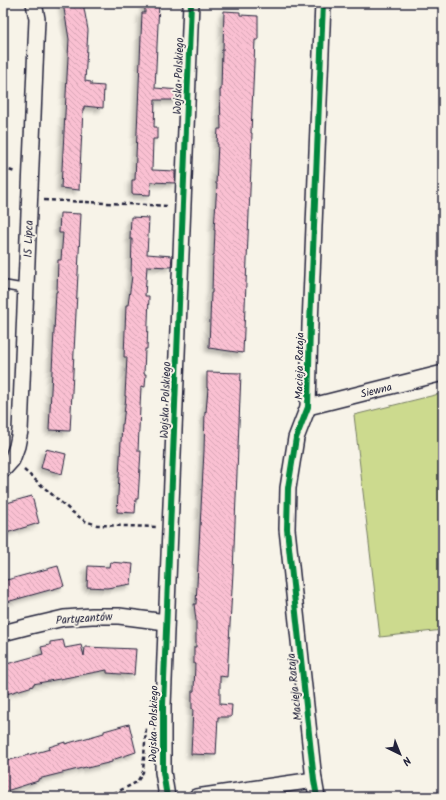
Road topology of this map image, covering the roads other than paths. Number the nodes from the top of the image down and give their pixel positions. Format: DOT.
graph roads {
  1 [pos="34,3"];
  2 [pos="191,3"];
  3 [pos="323,3"];
  4 [pos="3,285"];
  5 [pos="26,289"];
  6 [pos="443,373"];
  7 [pos="308,407"];
  8 [pos="8,465"];
  9 [pos="166,622"];
  10 [pos="3,633"];
  11 [pos="314,780"];
  12 [pos="167,797"];
  13 [pos="196,797"];
  14 [pos="317,797"];
  1 -- 5 [label="street, 15 Lipca"];
  2 -- 9 [label="street, Wojska Polskiego"];
  3 -- 7 [label="street, Macieja Rataja"];
  4 -- 5 [label="lane"];
  5 -- 8 [label="street, 15 Lipca"];
  6 -- 7 [label="street, Siewna"];
  7 -- 11 [label="street, Macieja Rataja"];
  9 -- 10 [label="street, Partyzantów"];
  9 -- 12 [label="street, Wojska Polskiego"];
  11 -- 13 [label="street"];
  11 -- 14 [label="street, Macieja Rataja"];
}
